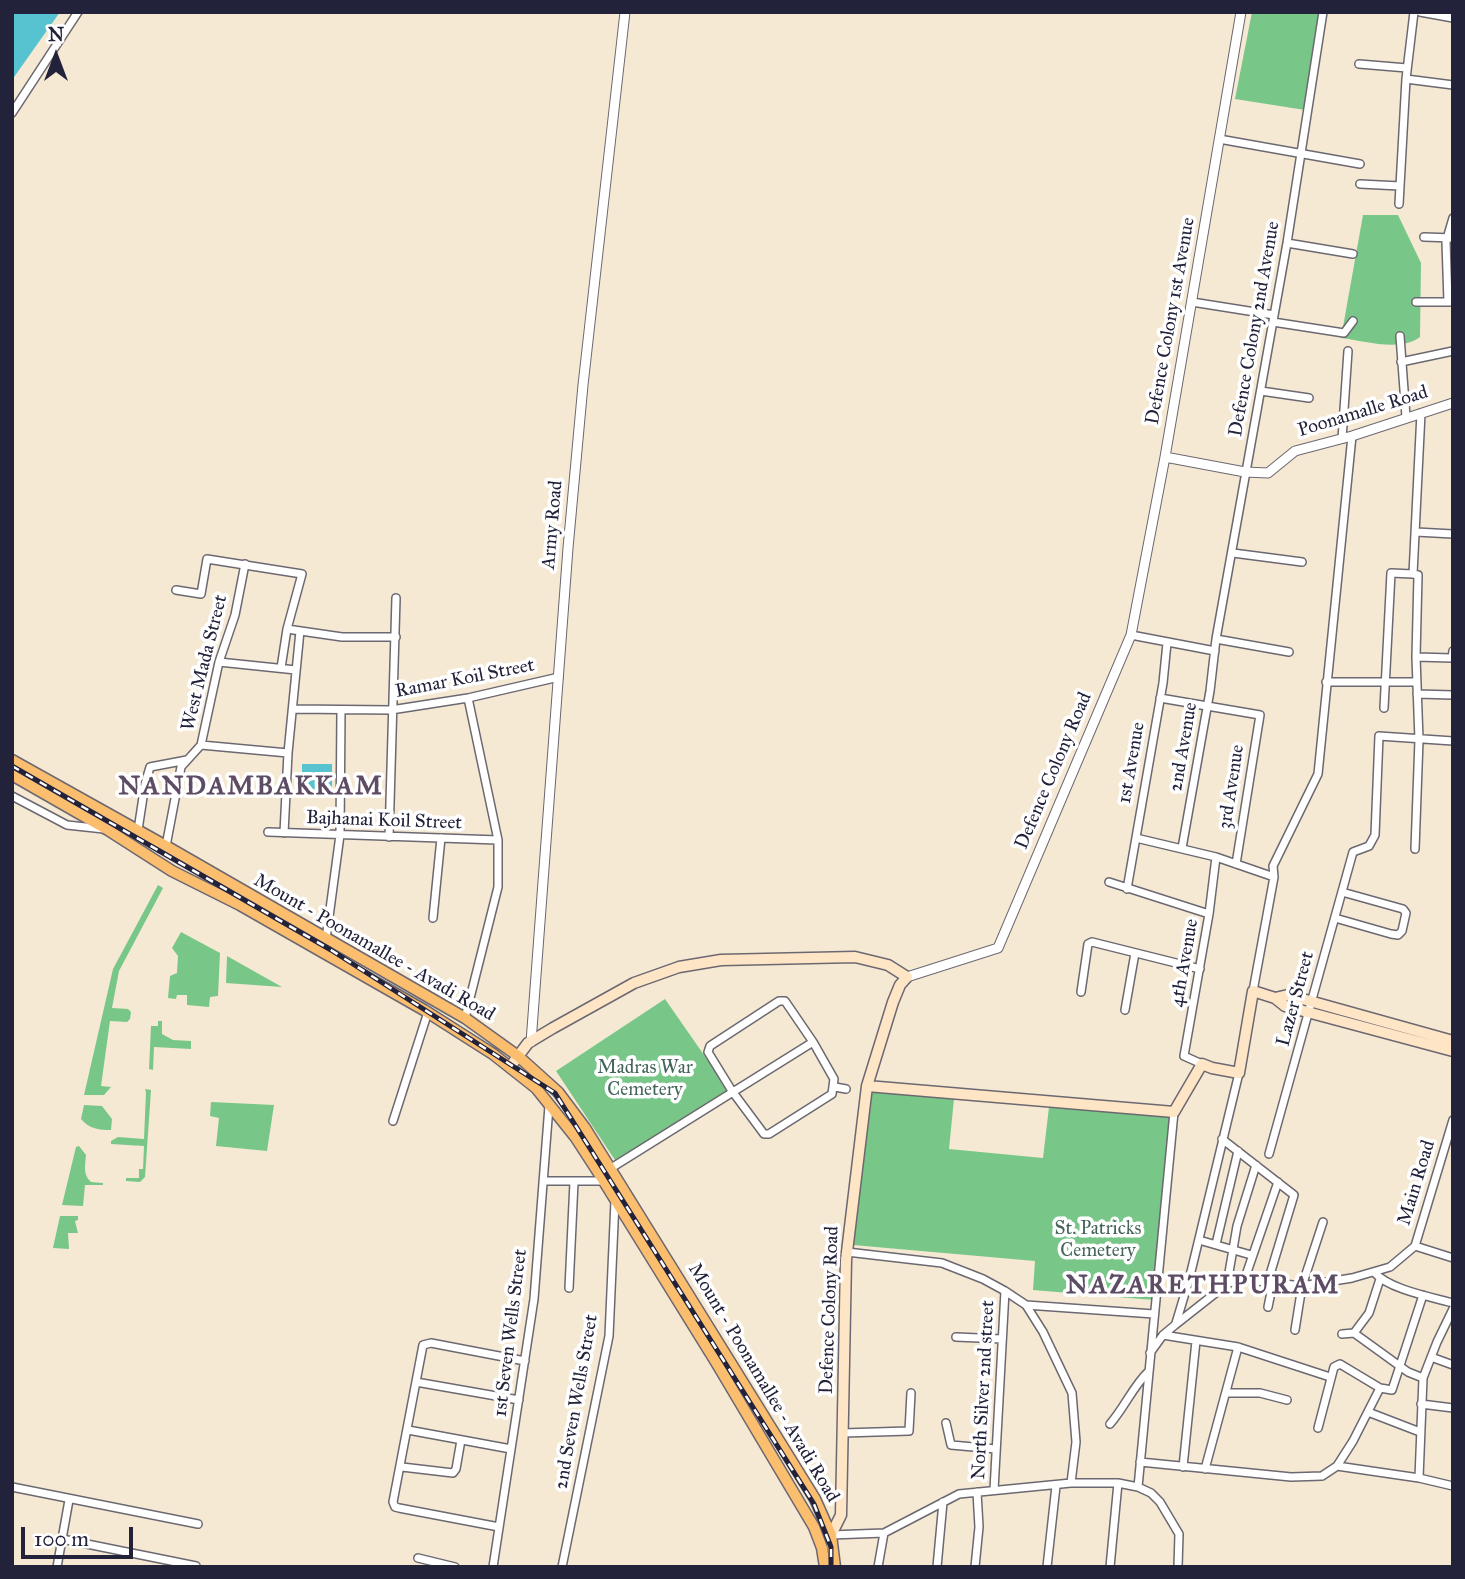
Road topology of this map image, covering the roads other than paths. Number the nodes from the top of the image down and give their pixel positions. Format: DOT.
graph roads {
  1 [pos="78,12"];
  2 [pos="625,12"];
  3 [pos="1241,12"];
  4 [pos="1323,12"];
  5 [pos="1413,12"];
  6 [pos="1420,12"];
  7 [pos="1453,18"];
  8 [pos="1360,64"];
  9 [pos="1407,68"];
  10 [pos="1406,79"];
  11 [pos="1453,85"];
  12 [pos="12,113"];
  13 [pos="1219,139"];
  14 [pos="1301,154"];
  15 [pos="1360,163"];
  16 [pos="1360,184"];
  17 [pos="1400,186"];
  18 [pos="1399,204"];
  19 [pos="1453,218"];
  20 [pos="1424,237"];
  21 [pos="1450,237"];
  22 [pos="1287,243"];
  23 [pos="1353,254"];
  24 [pos="1192,302"];
  25 [pos="1416,302"];
  26 [pos="1450,302"];
  27 [pos="1274,318"];
  28 [pos="1353,321"];
  29 [pos="1400,337"];
  30 [pos="1348,351"];
  31 [pos="1453,351"];
  32 [pos="1401,362"];
  33 [pos="1261,391"];
  34 [pos="1309,398"];
  35 [pos="1453,403"];
  36 [pos="1422,413"];
  37 [pos="1406,417"];
  38 [pos="1347,438"];
  39 [pos="1165,457"];
  40 [pos="1245,472"];
  41 [pos="1416,532"];
  42 [pos="1453,534"];
  43 [pos="1233,553"];
  44 [pos="1302,562"];
  45 [pos="245,564"];
  46 [pos="1413,574"];
  47 [pos="176,590"];
  48 [pos="396,598"];
  49 [pos="287,629"];
  50 [pos="300,631"];
  51 [pos="1131,635"];
  52 [pos="396,637"];
  53 [pos="1216,639"];
  54 [pos="1167,643"];
  55 [pos="1215,651"];
  56 [pos="1453,651"];
  57 [pos="1289,652"];
  58 [pos="1416,657"];
  59 [pos="219,662"];
  60 [pos="281,668"];
  61 [pos="296,670"];
  62 [pos="559,677"];
  63 [pos="1326,682"];
  64 [pos="1385,682"];
  65 [pos="1417,682"];
  66 [pos="1417,694"];
  67 [pos="1453,695"];
  68 [pos="468,698"];
  69 [pos="1160,698"];
  70 [pos="1207,707"];
  71 [pos="1384,708"];
  72 [pos="293,709"];
  73 [pos="341,710"];
  74 [pos="391,710"];
  75 [pos="1419,740"];
  76 [pos="1453,741"];
  77 [pos="201,745"];
  78 [pos="288,753"];
  79 [pos="12,760"];
  80 [pos="187,760"];
  81 [pos="12,775"];
  82 [pos="61,788"];
  83 [pos="12,796"];
  84 [pos="55,798"];
  85 [pos="108,830"];
  86 [pos="138,830"];
  87 [pos="268,832"];
  88 [pos="284,833"];
  89 [pos="340,835"];
  90 [pos="389,838"];
  91 [pos="441,838"];
  92 [pos="1136,838"];
  93 [pos="498,841"];
  94 [pos="166,846"];
  95 [pos="1182,848"];
  96 [pos="1415,849"];
  97 [pos="1216,857"];
  98 [pos="1236,864"];
  99 [pos="1273,877"];
  100 [pos="1110,882"];
  101 [pos="1127,889"];
  102 [pos="1342,892"];
  103 [pos="1209,914"];
  104 [pos="433,918"];
  105 [pos="1335,918"];
  106 [pos="326,939"];
  107 [pos="1135,953"];
  108 [pos="1200,969"];
  109 [pos="907,977"];
  110 [pos="414,989"];
  111 [pos="1253,991"];
  112 [pos="1081,992"];
  113 [pos="407,1001"];
  114 [pos="1310,1007"];
  115 [pos="1125,1010"];
  116 [pos="428,1012"];
  117 [pos="465,1018"];
  118 [pos="1453,1041"];
  119 [pos="531,1042"];
  120 [pos="813,1042"];
  121 [pos="1453,1051"];
  122 [pos="518,1056"];
  123 [pos="1202,1064"];
  124 [pos="510,1066"];
  125 [pos="1239,1073"];
  126 [pos="867,1086"];
  127 [pos="835,1087"];
  128 [pos="846,1089"];
  129 [pos="732,1091"];
  130 [pos="549,1101"];
  131 [pos="1174,1112"];
  132 [pos="1453,1120"];
  133 [pos="393,1121"];
  134 [pos="1222,1139"];
  135 [pos="1449,1145"];
  136 [pos="1238,1151"];
  137 [pos="1269,1154"];
  138 [pos="1256,1165"];
  139 [pos="610,1168"];
  140 [pos="601,1178"];
  141 [pos="542,1181"];
  142 [pos="574,1182"];
  143 [pos="1278,1182"];
  144 [pos="615,1200"];
  145 [pos="1323,1222"];
  146 [pos="1199,1240"];
  147 [pos="1216,1244"];
  148 [pos="1415,1246"];
  149 [pos="1232,1250"];
  150 [pos="847,1252"];
  151 [pos="1251,1255"];
  152 [pos="1453,1258"];
  153 [pos="1374,1272"];
  154 [pos="1245,1278"];
  155 [pos="1380,1279"];
  156 [pos="1271,1281"];
  157 [pos="1227,1284"];
  158 [pos="1302,1286"];
  159 [pos="569,1288"];
  160 [pos="1005,1291"];
  161 [pos="1423,1295"];
  162 [pos="1453,1303"];
  163 [pos="1026,1305"];
  164 [pos="1268,1307"];
  165 [pos="1453,1309"];
  166 [pos="1154,1314"];
  167 [pos="1175,1325"];
  168 [pos="1295,1330"];
  169 [pos="1354,1333"];
  170 [pos="1342,1334"];
  171 [pos="1163,1335"];
  172 [pos="956,1337"];
  173 [pos="1002,1339"];
  174 [pos="1196,1340"];
  175 [pos="1238,1347"];
  176 [pos="1150,1353"];
  177 [pos="1431,1357"];
  178 [pos="525,1361"];
  179 [pos="1453,1365"];
  180 [pos="1401,1367"];
  181 [pos="1149,1370"];
  182 [pos="1330,1377"];
  183 [pos="1423,1378"];
  184 [pos="416,1382"];
  185 [pos="1380,1388"];
  186 [pos="1226,1392"];
  187 [pos="911,1393"];
  188 [pos="519,1400"];
  189 [pos="1287,1400"];
  190 [pos="1421,1404"];
  191 [pos="1453,1408"];
  192 [pos="1368,1412"];
  193 [pos="946,1423"];
  194 [pos="1110,1424"];
  195 [pos="1318,1428"];
  196 [pos="408,1430"];
  197 [pos="843,1433"];
  198 [pos="1420,1433"];
  199 [pos="461,1440"];
  200 [pos="511,1449"];
  201 [pos="996,1449"];
  202 [pos="1140,1462"];
  203 [pos="1337,1466"];
  204 [pos="401,1467"];
  205 [pos="1182,1467"];
  206 [pos="1205,1469"];
  207 [pos="1419,1478"];
  208 [pos="1071,1483"];
  209 [pos="1118,1483"];
  210 [pos="1056,1486"];
  211 [pos="1453,1486"];
  212 [pos="12,1487"];
  213 [pos="1138,1487"];
  214 [pos="994,1490"];
  215 [pos="977,1492"];
  216 [pos="69,1500"];
  217 [pos="943,1502"];
  218 [pos="198,1524"];
  219 [pos="499,1527"];
  220 [pos="884,1533"];
  221 [pos="831,1535"];
  222 [pos="62,1539"];
  223 [pos="418,1559"];
  224 [pos="196,1566"];
  225 [pos="57,1567"];
  226 [pos="454,1567"];
  227 [pos="493,1567"];
  228 [pos="562,1567"];
  229 [pos="825,1567"];
  230 [pos="835,1567"];
  231 [pos="878,1567"];
  232 [pos="937,1567"];
  233 [pos="975,1567"];
  234 [pos="1047,1567"];
  235 [pos="1110,1567"];
  236 [pos="1178,1567"];
  1 -- 12 [label="street"];
  2 -- 62 [label="street, Army Road"];
  3 -- 13 [label="street, Defence Colony 1st Avenue"];
  4 -- 14 [label="street, Defence Colony 2nd Avenue"];
  5 -- 9 [label="street"];
  6 -- 7 [label="street"];
  8 -- 9 [label="street"];
  9 -- 10 [label="street"];
  10 -- 11 [label="street"];
  10 -- 17 [label="street"];
  13 -- 14 [label="street"];
  13 -- 24 [label="street, Defence Colony 1st Avenue"];
  14 -- 15 [label="street"];
  14 -- 22 [label="street, Defence Colony 2nd Avenue"];
  16 -- 17 [label="street"];
  17 -- 18 [label="street"];
  19 -- 21 [label="street"];
  20 -- 21 [label="street"];
  21 -- 26 [label="street"];
  22 -- 23 [label="street"];
  22 -- 27 [label="street, Defence Colony 2nd Avenue"];
  24 -- 27 [label="street"];
  24 -- 39 [label="street, Defence Colony 1st Avenue"];
  25 -- 26 [label="street"];
  27 -- 28 [label="street"];
  27 -- 33 [label="street, Defence Colony 2nd Avenue"];
  29 -- 32 [label="street"];
  30 -- 38 [label="street"];
  31 -- 32 [label="street"];
  32 -- 37 [label="street"];
  33 -- 34 [label="street"];
  33 -- 40 [label="street, Defence Colony 2nd Avenue"];
  35 -- 36 [label="street, Poonamalle Road"];
  36 -- 37 [label="street, Poonamalle Road"];
  36 -- 41 [label="street"];
  37 -- 38 [label="street, Poonamalle Road"];
  38 -- 40 [label="street, Poonamalle Road"];
  38 -- 63 [label="street"];
  39 -- 40 [label="street, Poonamalle Road"];
  39 -- 51 [label="street, Defence Colony 1st Avenue"];
  40 -- 43 [label="street, Defence Colony 2nd Avenue"];
  41 -- 42 [label="street"];
  41 -- 46 [label="street"];
  43 -- 44 [label="street"];
  43 -- 53 [label="street, Defence Colony 2nd Avenue"];
  45 -- 47 [label="street"];
  45 -- 49 [label="street"];
  45 -- 59 [label="street, West Mada Street"];
  46 -- 58 [label="street"];
  46 -- 64 [label="street"];
  48 -- 52 [label="street"];
  49 -- 50 [label="street"];
  49 -- 60 [label="street"];
  50 -- 52 [label="street"];
  50 -- 61 [label="street"];
  51 -- 54 [label="street"];
  51 -- 109 [label="street, Defence Colony Road"];
  52 -- 74 [label="street"];
  53 -- 55 [label="street, Defence Colony 2nd Avenue"];
  53 -- 57 [label="street"];
  54 -- 55 [label="street"];
  54 -- 69 [label="street, 1st Avenue"];
  55 -- 70 [label="street, 2nd Avenue"];
  56 -- 58 [label="street"];
  58 -- 65 [label="street"];
  59 -- 60 [label="street"];
  59 -- 77 [label="street, West Mada Street"];
  60 -- 61 [label="street"];
  61 -- 72 [label="street"];
  62 -- 68 [label="street, Ramar Koil Street"];
  62 -- 119 [label="street, Army Road"];
  63 -- 64 [label="street"];
  63 -- 99 [label="street"];
  64 -- 65 [label="street"];
  64 -- 71 [label="street"];
  65 -- 66 [label="street"];
  66 -- 67 [label="street"];
  66 -- 75 [label="street"];
  68 -- 74 [label="street, Ramar Koil Street"];
  68 -- 93 [label="street"];
  69 -- 70 [label="street"];
  69 -- 92 [label="street, 1st Avenue"];
  70 -- 95 [label="street, 2nd Avenue"];
  70 -- 98 [label="street, 3rd Avenue"];
  72 -- 73 [label="street, Ramar Koil Street"];
  72 -- 78 [label="street"];
  73 -- 74 [label="street, Ramar Koil Street"];
  73 -- 89 [label="street"];
  74 -- 90 [label="street"];
  75 -- 76 [label="street"];
  75 -- 96 [label="street"];
  75 -- 102 [label="street, Lazer Street"];
  77 -- 78 [label="street"];
  77 -- 80 [label="street, West Mada Street"];
  78 -- 88 [label="street"];
  79 -- 82 [label="main road, Mount - Poonamallee - Avadi Road"];
  80 -- 86 [label="street"];
  80 -- 94 [label="street, West Mada Street"];
  81 -- 84 [label="main road, Mount - Poonamallee - Avadi Road"];
  82 -- 84 [label="main road"];
  82 -- 86 [label="main road, Mount - Poonamallee - Avadi Road"];
  83 -- 85 [label="street"];
  84 -- 85 [label="main road, Mount - Poonamallee - Avadi Road"];
  85 -- 113 [label="main road, Mount - Poonamallee - Avadi Road"];
  86 -- 94 [label="main road, Mount - Poonamallee - Avadi Road"];
  87 -- 88 [label="street, Bajhanai Koil Street"];
  88 -- 89 [label="street, Bajhanai Koil Street"];
  89 -- 90 [label="street, Bajhanai Koil Street"];
  89 -- 106 [label="street"];
  90 -- 91 [label="street, Bajhanai Koil Street"];
  91 -- 93 [label="street, Bajhanai Koil Street"];
  91 -- 104 [label="street"];
  92 -- 95 [label="street"];
  92 -- 101 [label="street, 1st Avenue"];
  93 -- 117 [label="street"];
  94 -- 106 [label="main road, Mount - Poonamallee - Avadi Road"];
  95 -- 97 [label="street"];
  97 -- 98 [label="street"];
  97 -- 103 [label="street, 4th Avenue"];
  98 -- 99 [label="street"];
  99 -- 111 [label="street"];
  100 -- 101 [label="street"];
  101 -- 103 [label="street"];
  102 -- 105 [label="street, Lazer Street"];
  102 -- 105 [label="street"];
  103 -- 108 [label="street, 4th Avenue"];
  105 -- 114 [label="street, Lazer Street"];
  106 -- 110 [label="main road, Mount - Poonamallee - Avadi Road"];
  107 -- 108 [label="street"];
  107 -- 112 [label="street"];
  107 -- 115 [label="street"];
  108 -- 123 [label="street, 4th Avenue"];
  109 -- 119 [label="main road"];
  109 -- 126 [label="main road, Defence Colony Road"];
  110 -- 113 [label="main road"];
  110 -- 117 [label="main road, Mount - Poonamallee - Avadi Road"];
  111 -- 114 [label="main road"];
  111 -- 125 [label="main road"];
  113 -- 116 [label="main road, Mount - Poonamallee - Avadi Road"];
  114 -- 118 [label="main road"];
  114 -- 121 [label="main road"];
  114 -- 137 [label="street, Lazer Street"];
  116 -- 124 [label="main road, Mount - Poonamallee - Avadi Road"];
  116 -- 133 [label="street"];
  117 -- 122 [label="main road, Mount - Poonamallee - Avadi Road"];
  119 -- 122 [label="main road"];
  120 -- 127 [label="street"];
  120 -- 129 [label="street"];
  120 -- 129 [label="street"];
  122 -- 124 [label="main road"];
  122 -- 139 [label="main road, Mount - Poonamallee - Avadi Road"];
  123 -- 125 [label="main road"];
  123 -- 131 [label="main road"];
  124 -- 130 [label="main road, Mount - Poonamallee - Avadi Road"];
  125 -- 134 [label="street"];
  126 -- 131 [label="main road"];
  126 -- 150 [label="main road, Defence Colony Road"];
  127 -- 128 [label="street"];
  127 -- 129 [label="street"];
  129 -- 139 [label="street"];
  130 -- 140 [label="main road, Mount - Poonamallee - Avadi Road"];
  130 -- 141 [label="street, 1st Seven Wells Street"];
  131 -- 166 [label="street"];
  132 -- 135 [label="street, Main Road"];
  134 -- 136 [label="street"];
  134 -- 146 [label="street"];
  135 -- 148 [label="street, Main Road"];
  136 -- 138 [label="street"];
  136 -- 147 [label="street"];
  138 -- 143 [label="street"];
  138 -- 149 [label="street"];
  139 -- 140 [label="street"];
  139 -- 221 [label="main road, Mount - Poonamallee - Avadi Road"];
  140 -- 142 [label="street"];
  140 -- 144 [label="main road, Mount - Poonamallee - Avadi Road"];
  141 -- 142 [label="street"];
  141 -- 178 [label="street, 1st Seven Wells Street"];
  142 -- 159 [label="street"];
  143 -- 151 [label="street"];
  143 -- 156 [label="street"];
  144 -- 228 [label="street, 2nd Seven Wells Street"];
  144 -- 229 [label="main road, Mount - Poonamallee - Avadi Road"];
  145 -- 158 [label="street"];
  146 -- 147 [label="street"];
  146 -- 167 [label="street"];
  147 -- 149 [label="street"];
  148 -- 152 [label="street"];
  148 -- 153 [label="street, Main Road"];
  149 -- 151 [label="street"];
  149 -- 157 [label="street"];
  150 -- 160 [label="street"];
  150 -- 197 [label="main road, Defence Colony Road"];
  151 -- 154 [label="street"];
  153 -- 155 [label="street"];
  153 -- 158 [label="street, Main Road"];
  154 -- 156 [label="street, Main Road"];
  154 -- 157 [label="street, Main Road"];
  155 -- 161 [label="street"];
  155 -- 169 [label="street"];
  156 -- 158 [label="street, Main Road"];
  156 -- 164 [label="street"];
  157 -- 167 [label="street, Main Road"];
  158 -- 168 [label="street"];
  160 -- 163 [label="street"];
  160 -- 173 [label="street, North Silver 2nd street"];
  161 -- 162 [label="street"];
  161 -- 180 [label="street"];
  163 -- 166 [label="street"];
  163 -- 208 [label="street"];
  165 -- 177 [label="street"];
  166 -- 176 [label="street"];
  167 -- 171 [label="street, Main Road"];
  169 -- 170 [label="street"];
  169 -- 180 [label="street"];
  171 -- 174 [label="street"];
  171 -- 176 [label="street, Main Road"];
  172 -- 173 [label="street"];
  173 -- 201 [label="street, North Silver 2nd street"];
  174 -- 175 [label="street"];
  174 -- 205 [label="street"];
  175 -- 182 [label="street"];
  175 -- 186 [label="street"];
  176 -- 181 [label="street"];
  177 -- 179 [label="street"];
  177 -- 183 [label="street"];
  178 -- 184 [label="street"];
  178 -- 188 [label="street, 1st Seven Wells Street"];
  180 -- 183 [label="street"];
  180 -- 185 [label="street"];
  181 -- 194 [label="street"];
  181 -- 202 [label="street"];
  182 -- 185 [label="street"];
  182 -- 195 [label="street"];
  183 -- 190 [label="street"];
  184 -- 188 [label="street"];
  184 -- 196 [label="street"];
  185 -- 192 [label="street"];
  186 -- 189 [label="street"];
  186 -- 206 [label="street"];
  187 -- 197 [label="street"];
  188 -- 200 [label="street, 1st Seven Wells Street"];
  190 -- 191 [label="street"];
  190 -- 198 [label="street"];
  192 -- 198 [label="street"];
  192 -- 203 [label="street"];
  193 -- 201 [label="street"];
  196 -- 199 [label="street"];
  196 -- 204 [label="street"];
  197 -- 221 [label="main road, Defence Colony Road"];
  198 -- 207 [label="street"];
  199 -- 200 [label="street"];
  199 -- 204 [label="street"];
  200 -- 219 [label="street, 1st Seven Wells Street"];
  201 -- 214 [label="street, North Silver 2nd street"];
  202 -- 205 [label="street"];
  202 -- 213 [label="street"];
  203 -- 206 [label="street"];
  203 -- 207 [label="street"];
  204 -- 219 [label="street"];
  205 -- 206 [label="street"];
  207 -- 211 [label="street"];
  208 -- 209 [label="street"];
  208 -- 210 [label="street"];
  209 -- 213 [label="street"];
  209 -- 235 [label="street"];
  210 -- 214 [label="street"];
  210 -- 234 [label="street"];
  212 -- 216 [label="street"];
  213 -- 236 [label="street"];
  214 -- 215 [label="street"];
  215 -- 217 [label="street"];
  215 -- 233 [label="street"];
  216 -- 218 [label="street"];
  216 -- 222 [label="street"];
  217 -- 220 [label="street"];
  217 -- 232 [label="street"];
  219 -- 227 [label="street, 1st Seven Wells Street"];
  220 -- 221 [label="street"];
  220 -- 231 [label="street"];
  221 -- 230 [label="main road, Mount - Poonamallee - Avadi Road"];
  222 -- 224 [label="street"];
  222 -- 225 [label="street"];
  223 -- 226 [label="street"];
}
